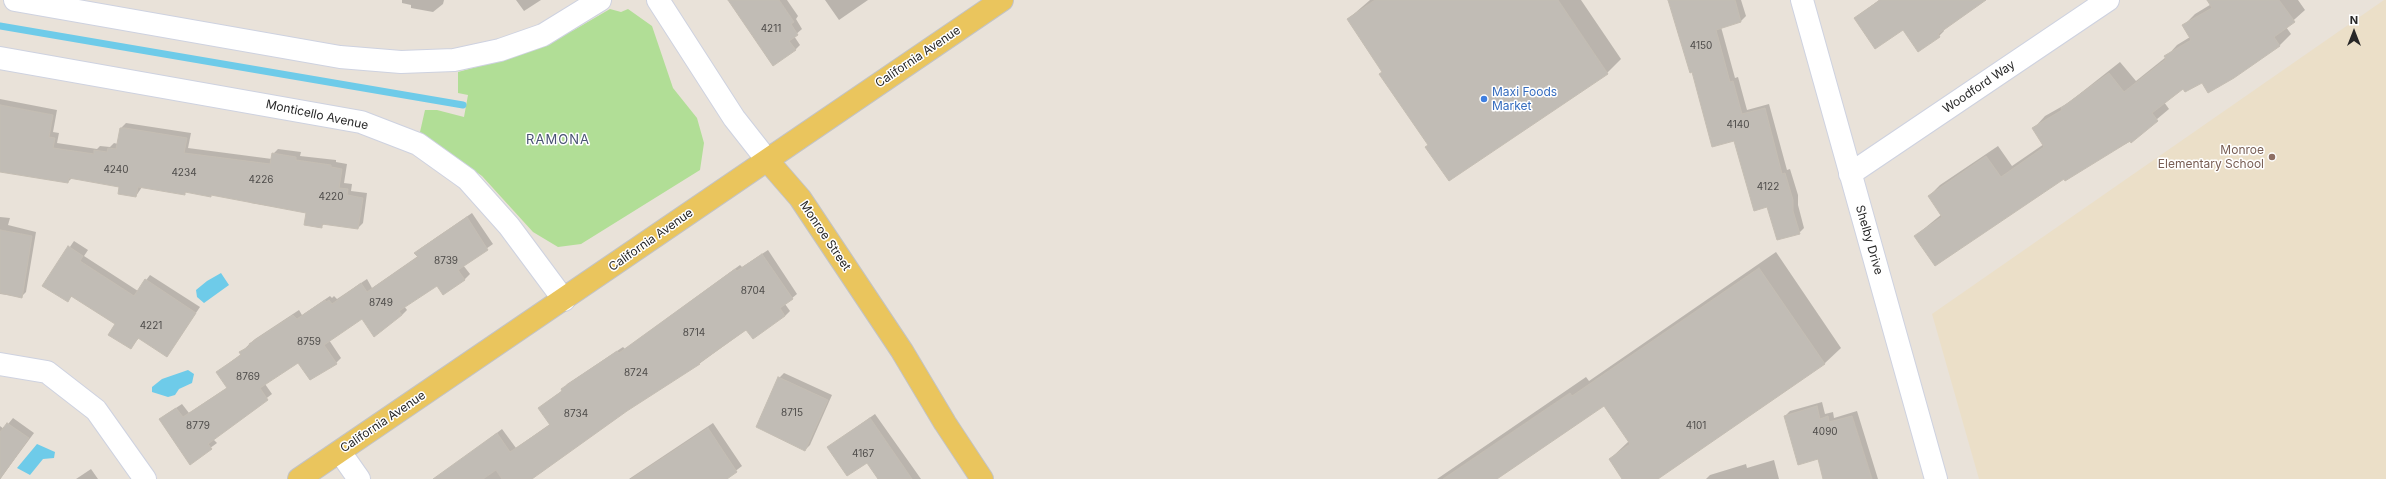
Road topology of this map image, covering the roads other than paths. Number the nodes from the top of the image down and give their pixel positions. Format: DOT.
graph roads {
  1 [pos="15,0"];
  2 [pos="600,0"];
  3 [pos="658,0"];
  4 [pos="1002,0"];
  5 [pos="1802,0"];
  6 [pos="2108,0"];
  7 [pos="0,58"];
  8 [pos="767,160"];
  9 [pos="1850,174"];
  10 [pos="564,300"];
  11 [pos="0,364"];
  12 [pos="340,452"];
  13 [pos="145,479"];
  14 [pos="299,479"];
  15 [pos="359,479"];
  16 [pos="982,479"];
  17 [pos="1936,479"];
  1 -- 2 [label="street"];
  3 -- 8 [label="street, Monroe Street"];
  4 -- 8 [label="main road, California Avenue"];
  5 -- 9 [label="street, Shelby Drive"];
  6 -- 9 [label="street, Woodford Way"];
  7 -- 10 [label="street, Monticello Avenue"];
  8 -- 10 [label="main road, California Avenue"];
  8 -- 16 [label="main road, Monroe Street"];
  9 -- 17 [label="street, Shelby Drive"];
  10 -- 12 [label="main road, California Avenue"];
  11 -- 13 [label="street"];
  12 -- 14 [label="main road, California Avenue"];
  12 -- 15 [label="street"];
}
